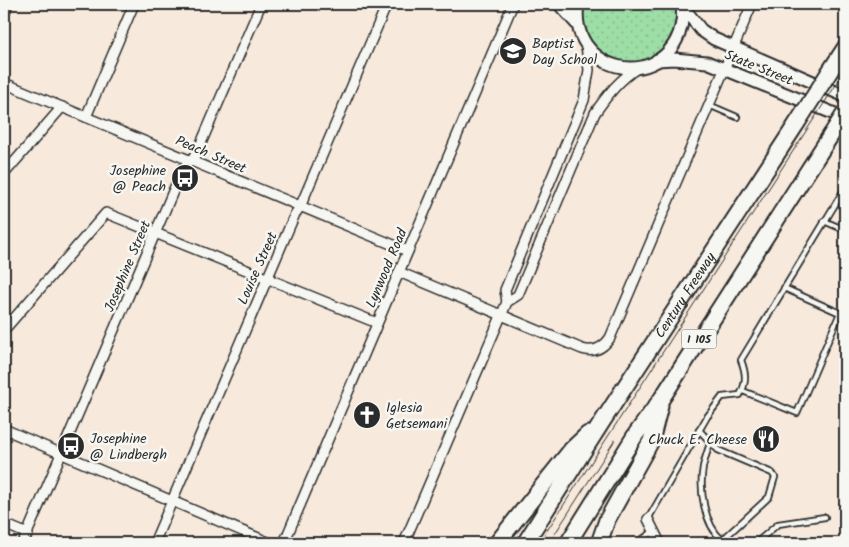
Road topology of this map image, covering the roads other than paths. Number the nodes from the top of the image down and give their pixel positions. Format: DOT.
graph roads {
  1 [pos="8,4"];
  2 [pos="134,4"];
  3 [pos="261,4"];
  4 [pos="387,4"];
  5 [pos="513,4"];
  6 [pos="559,4"];
  7 [pos="578,4"];
  8 [pos="752,4"];
  9 [pos="682,5"];
  10 [pos="4,14"];
  11 [pos="577,24"];
  12 [pos="586,45"];
  13 [pos="733,48"];
  14 [pos="845,48"];
  15 [pos="658,60"];
  16 [pos="639,67"];
  17 [pos="724,69"];
  18 [pos="4,83"];
  19 [pos="845,96"];
  20 [pos="709,105"];
  21 [pos="62,107"];
  22 [pos="845,112"];
  23 [pos="737,116"];
  24 [pos="86,117"];
  25 [pos="845,118"];
  26 [pos="190,160"];
  27 [pos="4,174"];
  28 [pos="552,178"];
  29 [pos="565,184"];
  30 [pos="845,188"];
  31 [pos="300,207"];
  32 [pos="824,221"];
  33 [pos="845,230"];
  34 [pos="156,233"];
  35 [pos="408,251"];
  36 [pos="399,272"];
  37 [pos="267,278"];
  38 [pos="784,288"];
  39 [pos="508,302"];
  40 [pos="502,315"];
  41 [pos="377,323"];
  42 [pos="4,330"];
  43 [pos="743,391"];
  44 [pos="662,398"];
  45 [pos="602,422"];
  46 [pos="4,429"];
  47 [pos="699,430"];
  48 [pos="711,441"];
  49 [pos="62,454"];
  50 [pos="172,501"];
  51 [pos="825,517"];
  52 [pos="648,519"];
  53 [pos="4,524"];
  54 [pos="654,531"];
  55 [pos="28,534"];
  56 [pos="720,542"];
  57 [pos="24,543"];
  58 [pos="154,543"];
  59 [pos="270,543"];
  60 [pos="284,543"];
  61 [pos="404,543"];
  62 [pos="497,543"];
  63 [pos="525,543"];
  64 [pos="568,543"];
  65 [pos="599,543"];
  66 [pos="637,543"];
  67 [pos="660,543"];
  68 [pos="756,543"];
  1 -- 10 [label="street"];
  2 -- 24 [label="street"];
  3 -- 26 [label="street, Josephine Street"];
  4 -- 31 [label="street, Louise Street"];
  5 -- 35 [label="street, Lynwood Road"];
  6 -- 11 [label="main road"];
  7 -- 11 [label="main road"];
  8 -- 13 [label="street"];
  9 -- 13 [label="main road, State Street"];
  9 -- 15 [label="main road"];
  11 -- 12 [label="main road"];
  12 -- 16 [label="main road"];
  12 -- 28 [label="street"];
  13 -- 17 [label="street"];
  13 -- 19 [label="main road, State Street"];
  14 -- 45 [label="highway, Century Freeway / I 105, bridge"];
  15 -- 16 [label="main road"];
  15 -- 17 [label="main road, State Street"];
  16 -- 29 [label="street"];
  17 -- 20 [label="street"];
  17 -- 25 [label="main road, State Street"];
  18 -- 21 [label="street, Peach Street"];
  20 -- 23 [label="lane"];
  20 -- 40 [label="street"];
  21 -- 24 [label="street, Peach Street"];
  21 -- 27 [label="street"];
  22 -- 44 [label="highway, I 105, bridge"];
  24 -- 26 [label="street, Peach Street"];
  26 -- 31 [label="street, Peach Street"];
  26 -- 34 [label="street, Josephine Street"];
  28 -- 29 [label="street"];
  28 -- 39 [label="street"];
  29 -- 39 [label="street"];
  30 -- 32 [label="lane"];
  31 -- 35 [label="street, Peach Street"];
  31 -- 37 [label="street, Louise Street"];
  32 -- 33 [label="lane"];
  32 -- 38 [label="lane"];
  34 -- 37 [label="street"];
  34 -- 42 [label="street"];
  34 -- 49 [label="street, Josephine Street"];
  35 -- 36 [label="street, Lynwood Road"];
  36 -- 40 [label="street"];
  36 -- 41 [label="street, Lynwood Road"];
  37 -- 41 [label="street"];
  37 -- 50 [label="street, Louise Street"];
  38 -- 43 [label="lane"];
  38 -- 43 [label="lane"];
  39 -- 40 [label="street"];
  40 -- 61 [label="street"];
  41 -- 60 [label="street, Lynwood Road"];
  43 -- 47 [label="lane"];
  44 -- 64 [label="highway, I 105"];
  44 -- 65 [label="highway"];
  45 -- 62 [label="highway"];
  45 -- 63 [label="highway, Century Freeway / I 105"];
  46 -- 49 [label="street"];
  47 -- 48 [label="lane"];
  47 -- 52 [label="lane"];
  48 -- 56 [label="lane"];
  48 -- 56 [label="lane"];
  49 -- 50 [label="street"];
  49 -- 55 [label="street, Josephine Street"];
  50 -- 58 [label="street, Louise Street"];
  50 -- 59 [label="street"];
  51 -- 68 [label="lane"];
  52 -- 54 [label="street"];
  53 -- 55 [label="street"];
  54 -- 66 [label="lane"];
  54 -- 67 [label="street"];
  55 -- 57 [label="street, Josephine Street"];
}
